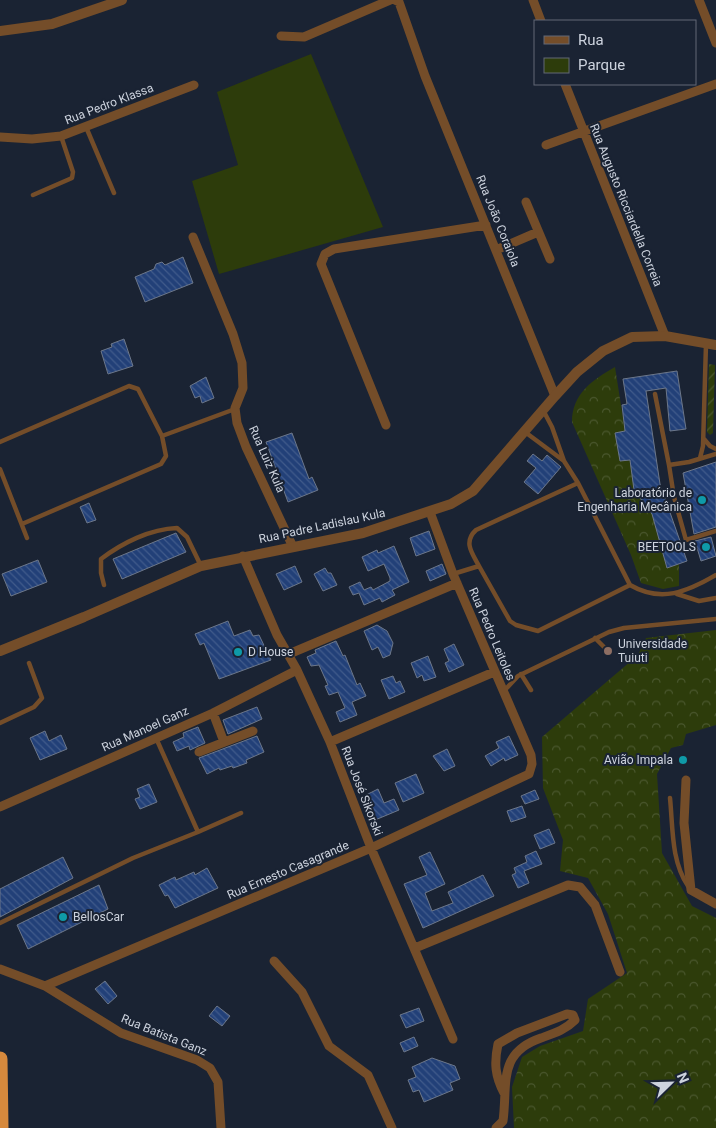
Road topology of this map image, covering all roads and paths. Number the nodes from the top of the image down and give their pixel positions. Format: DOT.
graph roads {
  1 [pos="122,0"];
  2 [pos="390,0"];
  3 [pos="395,0"];
  4 [pos="532,0"];
  5 [pos="699,0"];
  6 [pos="541,20"];
  7 [pos="0,31"];
  8 [pos="281,36"];
  9 [pos="716,43"];
  10 [pos="716,84"];
  11 [pos="194,85"];
  12 [pos="565,85"];
  13 [pos="86,127"];
  14 [pos="583,131"];
  15 [pos="61,136"];
  16 [pos="0,137"];
  17 [pos="546,145"];
  18 [pos="114,193"];
  19 [pos="32,195"];
  20 [pos="526,202"];
  21 [pos="486,225"];
  22 [pos="538,232"];
  23 [pos="193,237"];
  24 [pos="496,250"];
  25 [pos="550,259"];
  26 [pos="664,336"];
  27 [pos="711,343"];
  28 [pos="655,394"];
  29 [pos="555,396"];
  30 [pos="236,408"];
  31 [pos="543,410"];
  32 [pos="386,425"];
  33 [pos="525,432"];
  34 [pos="162,436"];
  35 [pos="704,438"];
  36 [pos="0,442"];
  37 [pos="716,449"];
  38 [pos="716,454"];
  39 [pos="699,458"];
  40 [pos="564,461"];
  41 [pos="669,464"];
  42 [pos="0,469"];
  43 [pos="578,483"];
  44 [pos="430,512"];
  45 [pos="22,524"];
  46 [pos="716,531"];
  47 [pos="27,538"];
  48 [pos="294,547"];
  49 [pos="243,556"];
  50 [pos="201,566"];
  51 [pos="479,566"];
  52 [pos="453,574"];
  53 [pos="716,575"];
  54 [pos="457,583"];
  55 [pos="104,585"];
  56 [pos="630,585"];
  57 [pos="677,594"];
  58 [pos="716,598"];
  59 [pos="716,619"];
  60 [pos="595,638"];
  61 [pos="0,651"];
  62 [pos="608,651"];
  63 [pos="289,654"];
  64 [pos="29,664"];
  65 [pos="297,670"];
  66 [pos="494,672"];
  67 [pos="521,674"];
  68 [pos="531,690"];
  69 [pos="503,693"];
  70 [pos="213,713"];
  71 [pos="0,723"];
  72 [pos="253,730"];
  73 [pos="156,738"];
  74 [pos="224,742"];
  75 [pos="330,742"];
  76 [pos="199,752"];
  77 [pos="532,764"];
  78 [pos="686,780"];
  79 [pos="670,798"];
  80 [pos="0,807"];
  81 [pos="241,813"];
  82 [pos="198,832"];
  83 [pos="370,848"];
  84 [pos="691,890"];
  85 [pos="716,904"];
  86 [pos="0,923"];
  87 [pos="415,948"];
  88 [pos="274,961"];
  89 [pos="0,969"];
  90 [pos="620,972"];
  91 [pos="45,986"];
  92 [pos="453,1039"];
  93 [pos="0,1059"];
  94 [pos="504,1093"];
  95 [pos="2,1128"];
  96 [pos="221,1128"];
  97 [pos="392,1128"];
  98 [pos="496,1128"];
  1 -- 7 [label="street"];
  2 -- 8 [label="street"];
  3 -- 21 [label="street, Rua João Coraiola"];
  4 -- 6 [label="street"];
  5 -- 9 [label="street"];
  10 -- 14 [label="street"];
  11 -- 13 [label="street, Rua Pedro Klassa"];
  12 -- 14 [label="street, Rua Augusto Ricciardella Correia"];
  13 -- 15 [label="street, Rua Pedro Klassa"];
  13 -- 18 [label="lane"];
  14 -- 17 [label="street"];
  14 -- 26 [label="street, Rua Augusto Ricciardella Correia"];
  15 -- 16 [label="street, Rua Pedro Klassa"];
  15 -- 19 [label="lane"];
  20 -- 22 [label="street"];
  21 -- 24 [label="street, Rua João Coraiola"];
  21 -- 32 [label="street"];
  22 -- 24 [label="street"];
  22 -- 25 [label="street"];
  23 -- 30 [label="street, Rua Luiz Kula"];
  24 -- 29 [label="street, Rua João Coraiola"];
  26 -- 27 [label="street, Rua Padre Ladislau Kula"];
  26 -- 29 [label="street, Rua Padre Ladislau Kula"];
  27 -- 35 [label="lane"];
  28 -- 41 [label="lane"];
  29 -- 31 [label="street, Rua Padre Ladislau Kula"];
  30 -- 34 [label="lane"];
  30 -- 48 [label="street, Rua Luiz Kula"];
  31 -- 33 [label="street, Rua Padre Ladislau Kula"];
  31 -- 40 [label="lane"];
  33 -- 40 [label="lane"];
  33 -- 44 [label="street, Rua Padre Ladislau Kula"];
  34 -- 36 [label="lane"];
  34 -- 45 [label="lane"];
  35 -- 37 [label="lane"];
  35 -- 39 [label="lane"];
  38 -- 39 [label="lane"];
  39 -- 41 [label="lane"];
  40 -- 43 [label="lane"];
  41 -- 46 [label="lane"];
  42 -- 45 [label="lane"];
  43 -- 51 [label="lane"];
  43 -- 56 [label="lane"];
  44 -- 48 [label="street, Rua Padre Ladislau Kula"];
  44 -- 52 [label="street, Rua Pedro Leitoles"];
  45 -- 47 [label="lane"];
  48 -- 49 [label="street, Rua Padre Ladislau Kula"];
  49 -- 50 [label="street, Rua Padre Ladislau Kula"];
  49 -- 63 [label="street, Rua José Sikorski"];
  50 -- 55 [label="lane"];
  50 -- 61 [label="street, Rua Padre Ladislau Kula"];
  51 -- 52 [label="lane"];
  51 -- 56 [label="lane"];
  52 -- 54 [label="street, Rua Pedro Leitoles"];
  53 -- 57 [label="lane"];
  54 -- 63 [label="street"];
  54 -- 66 [label="street, Rua Pedro Leitoles"];
  56 -- 57 [label="lane"];
  57 -- 58 [label="lane"];
  59 -- 60 [label="lane"];
  60 -- 62 [label="lane"];
  60 -- 67 [label="lane"];
  63 -- 65 [label="street, Rua José Sikorski"];
  64 -- 71 [label="lane"];
  65 -- 70 [label="street, Rua Manoel Ganz"];
  65 -- 75 [label="street, Rua José Sikorski"];
  66 -- 69 [label="street, Rua Pedro Leitoles"];
  66 -- 75 [label="street"];
  67 -- 68 [label="lane"];
  67 -- 69 [label="lane"];
  69 -- 77 [label="street, Rua Pedro Leitoles"];
  70 -- 73 [label="street, Rua Manoel Ganz"];
  70 -- 74 [label="street"];
  72 -- 74 [label="street"];
  73 -- 80 [label="street, Rua Manoel Ganz"];
  73 -- 82 [label="lane"];
  74 -- 76 [label="street"];
  75 -- 83 [label="street, Rua José Sikorski"];
  77 -- 83 [label="street, Rua Ernesto Casagrande"];
  78 -- 84 [label="street"];
  79 -- 84 [label="lane"];
  81 -- 82 [label="lane"];
  82 -- 86 [label="lane"];
  83 -- 87 [label="street, Rua José Sikorski"];
  83 -- 91 [label="street, Rua Ernesto Casagrande"];
  84 -- 85 [label="street"];
  87 -- 90 [label="street"];
  87 -- 92 [label="street, Rua José Sikorski"];
  88 -- 97 [label="street"];
  89 -- 91 [label="street, Rua Batista Ganz"];
  91 -- 96 [label="street, Rua Batista Ganz"];
  93 -- 95 [label="highway"];
  94 -- 94 [label="street"];
  94 -- 98 [label="street"];
}
